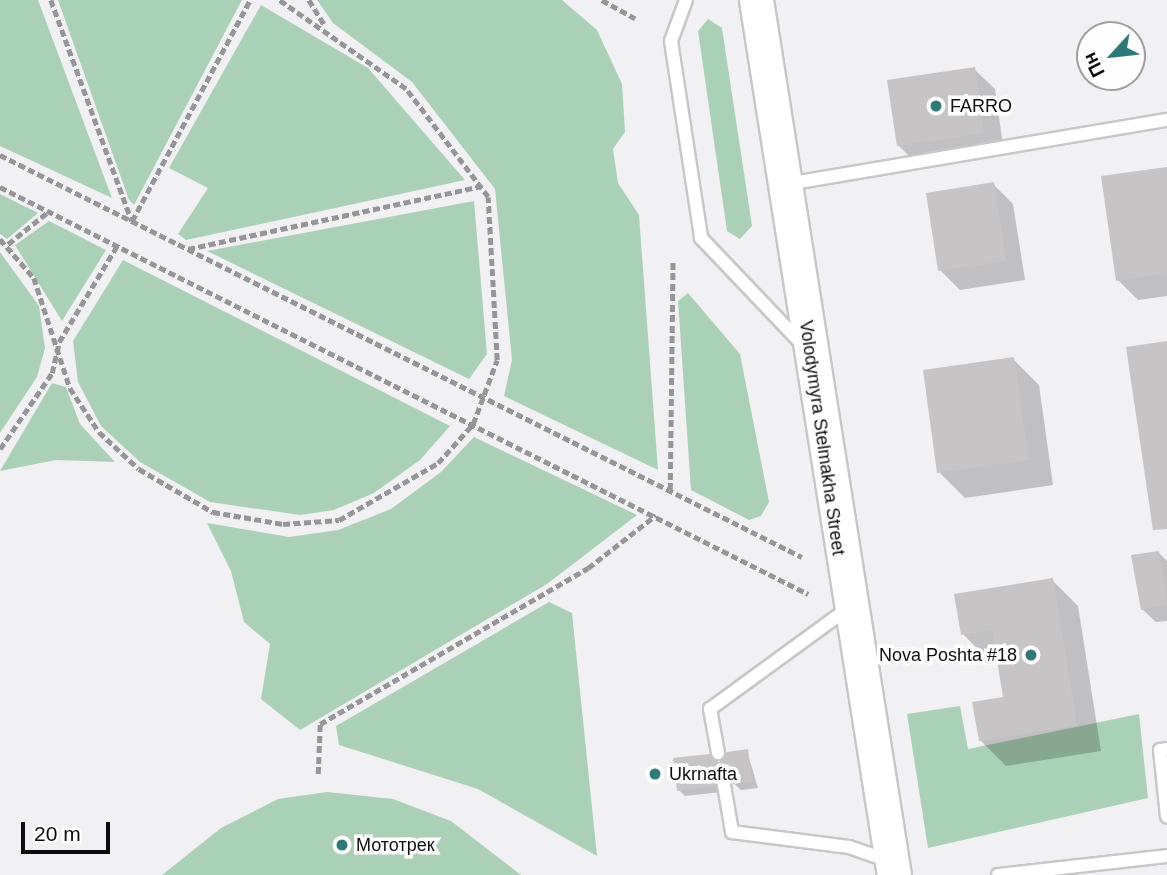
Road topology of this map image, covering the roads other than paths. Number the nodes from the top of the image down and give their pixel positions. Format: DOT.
graph roads {
  1 [pos="686,0"];
  2 [pos="756,0"];
  3 [pos="1167,120"];
  4 [pos="783,184"];
  5 [pos="810,352"];
  6 [pos="847,609"];
  7 [pos="1167,749"];
  8 [pos="718,752"];
  9 [pos="723,785"];
  10 [pos="1167,817"];
  11 [pos="1167,856"];
  12 [pos="892,868"];
  13 [pos="1019,874"];
  14 [pos="998,875"];
  1 -- 5 [label="lane"];
  2 -- 4 [label="main road, Volodymyra Stelmakha Street"];
  3 -- 4 [label="lane"];
  4 -- 5 [label="main road, Volodymyra Stelmakha Street"];
  5 -- 6 [label="main road, Volodymyra Stelmakha Street"];
  6 -- 8 [label="lane"];
  6 -- 12 [label="main road, Volodymyra Stelmakha Street"];
  7 -- 10 [label="lane"];
  9 -- 12 [label="lane"];
  11 -- 13 [label="lane"];
  13 -- 14 [label="lane"];
}
